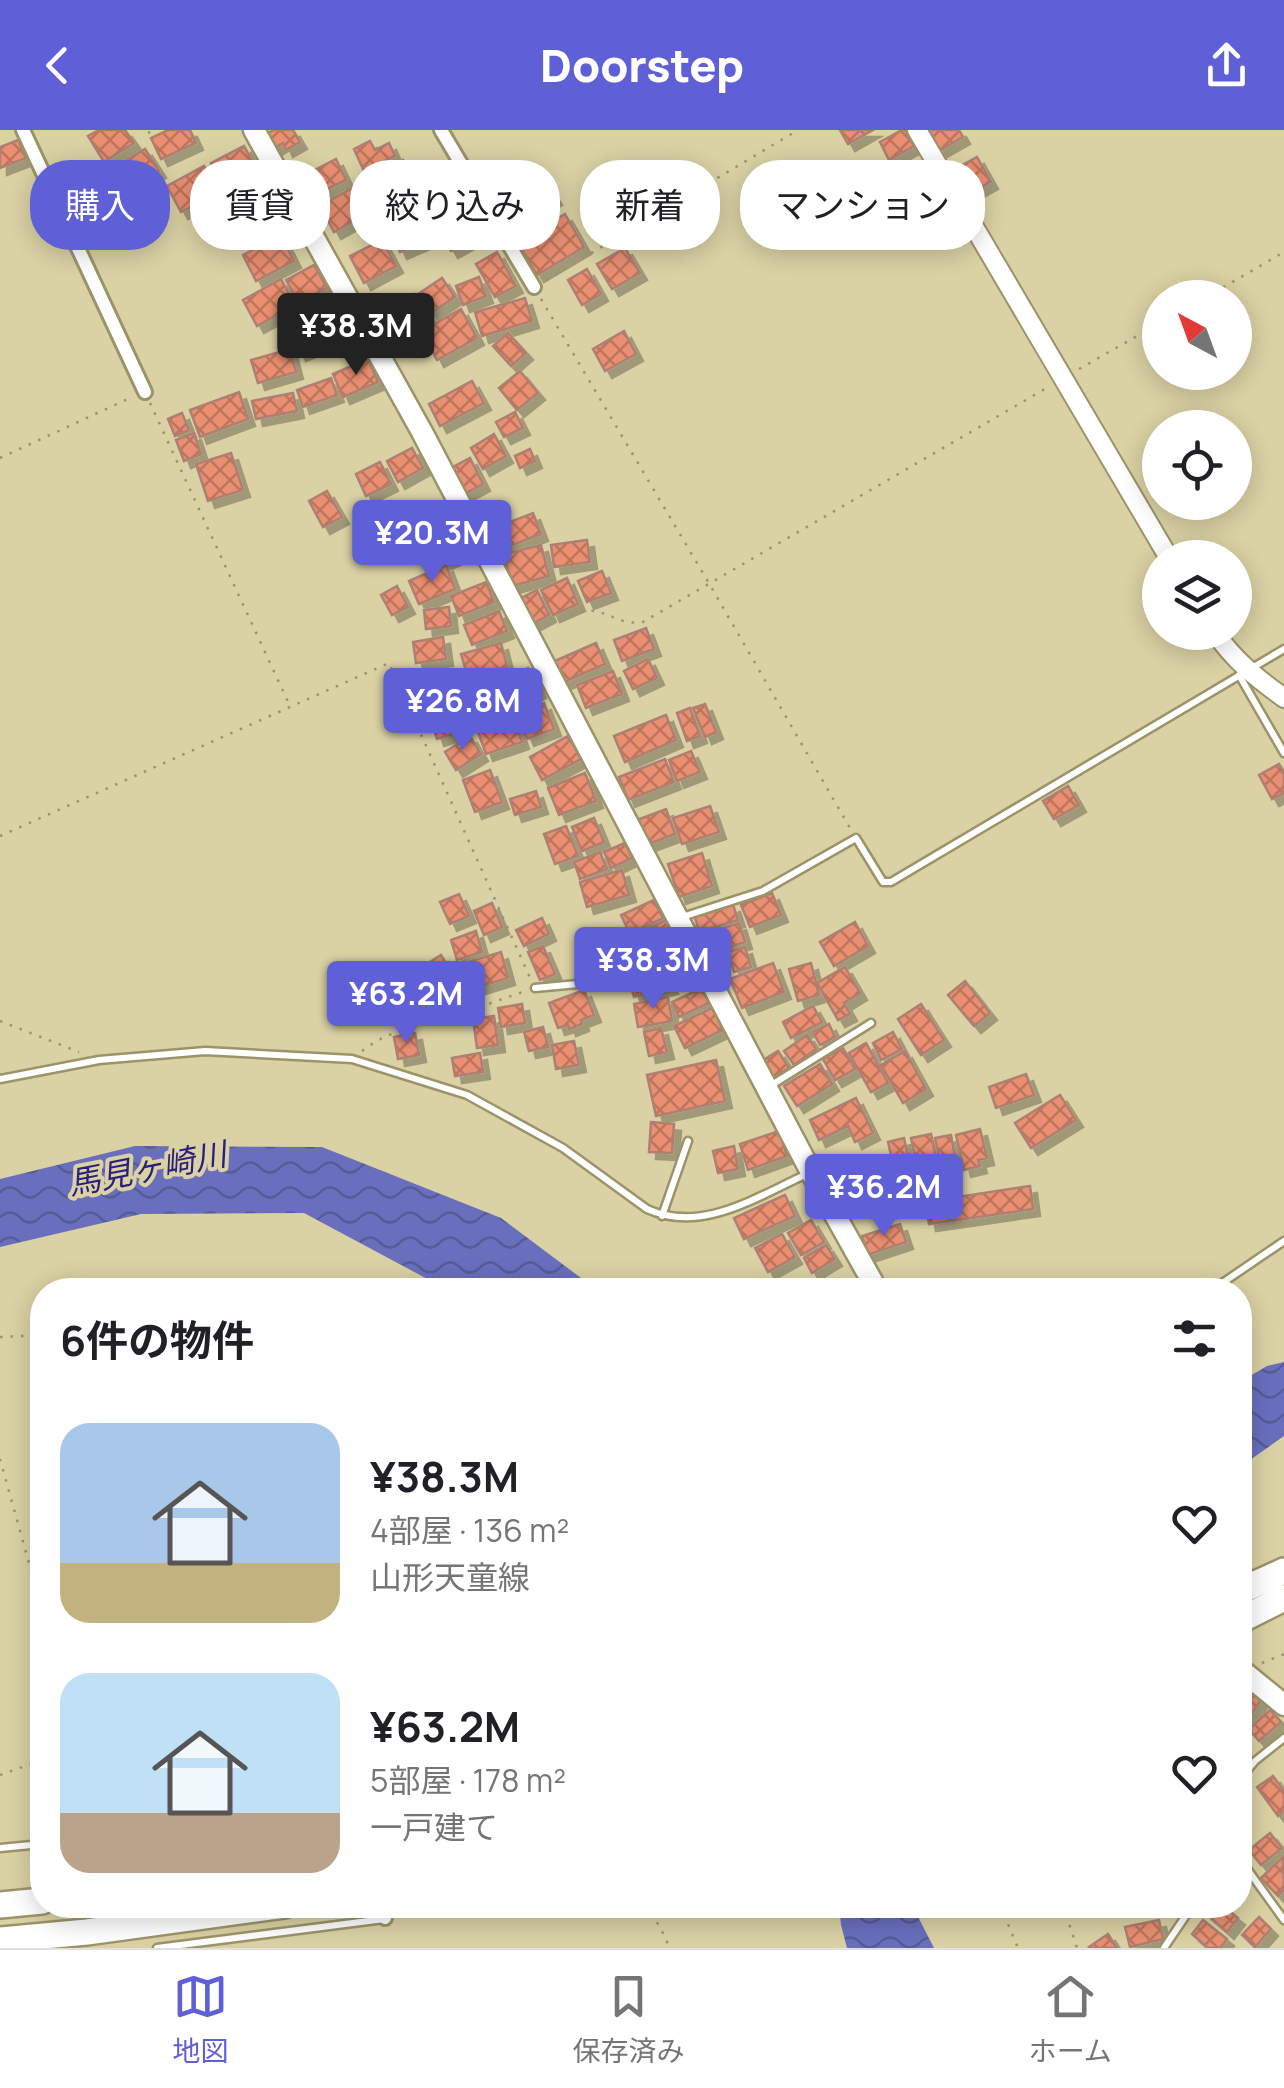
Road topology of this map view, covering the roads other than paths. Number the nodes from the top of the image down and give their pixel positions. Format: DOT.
graph roads {
  1 [pos="23,130"];
  2 [pos="254,130"];
  3 [pos="441,130"];
  4 [pos="918,130"];
  5 [pos="534,287"];
  6 [pos="145,392"];
  7 [pos="1158,540"];
  8 [pos="1284,648"];
  9 [pos="1227,650"];
  10 [pos="1242,672"];
  11 [pos="1284,698"];
  12 [pos="1284,754"];
  13 [pos="676,919"];
  14 [pos="697,956"];
  15 [pos="535,988"];
  16 [pos="871,1023"];
  17 [pos="0,1079"];
  18 [pos="768,1088"];
  19 [pos="688,1141"];
  20 [pos="811,1172"];
  21 [pos="662,1216"];
  22 [pos="1284,1241"];
  23 [pos="871,1278"];
  24 [pos="1230,1278"];
  25 [pos="1284,1571"];
  26 [pos="1252,1586"];
  27 [pos="1284,1598"];
  28 [pos="1252,1614"];
  29 [pos="1252,1679"];
  30 [pos="1284,1705"];
  31 [pos="1284,1738"];
  32 [pos="1252,1765"];
  33 [pos="30,1845"];
  34 [pos="0,1848"];
  35 [pos="1252,1876"];
  36 [pos="30,1902"];
  37 [pos="0,1905"];
  38 [pos="190,1918"];
  39 [pos="352,1918"];
  40 [pos="1184,1918"];
  41 [pos="1284,1920"];
  42 [pos="0,1940"];
  43 [pos="157,1948"];
  44 [pos="1164,1948"];
  1 -- 6 [label="street"];
  2 -- 13 [label="main road"];
  3 -- 5 [label="street"];
  4 -- 7 [label="street"];
  8 -- 10 [label="lane"];
  9 -- 10 [label="street"];
  10 -- 11 [label="street"];
  10 -- 12 [label="lane"];
  10 -- 13 [label="lane"];
  13 -- 14 [label="main road"];
  14 -- 15 [label="lane"];
  14 -- 18 [label="main road"];
  16 -- 18 [label="lane"];
  17 -- 21 [label="lane"];
  18 -- 20 [label="main road"];
  19 -- 21 [label="lane"];
  20 -- 21 [label="lane"];
  20 -- 23 [label="main road"];
  22 -- 24 [label="lane"];
  25 -- 26 [label="highway"];
  27 -- 28 [label="highway"];
  29 -- 30 [label="main road"];
  31 -- 32 [label="lane"];
  33 -- 34 [label="lane"];
  35 -- 41 [label="lane"];
  36 -- 37 [label="highway"];
  38 -- 42 [label="highway"];
  39 -- 43 [label="lane"];
  40 -- 44 [label="lane"];
}
